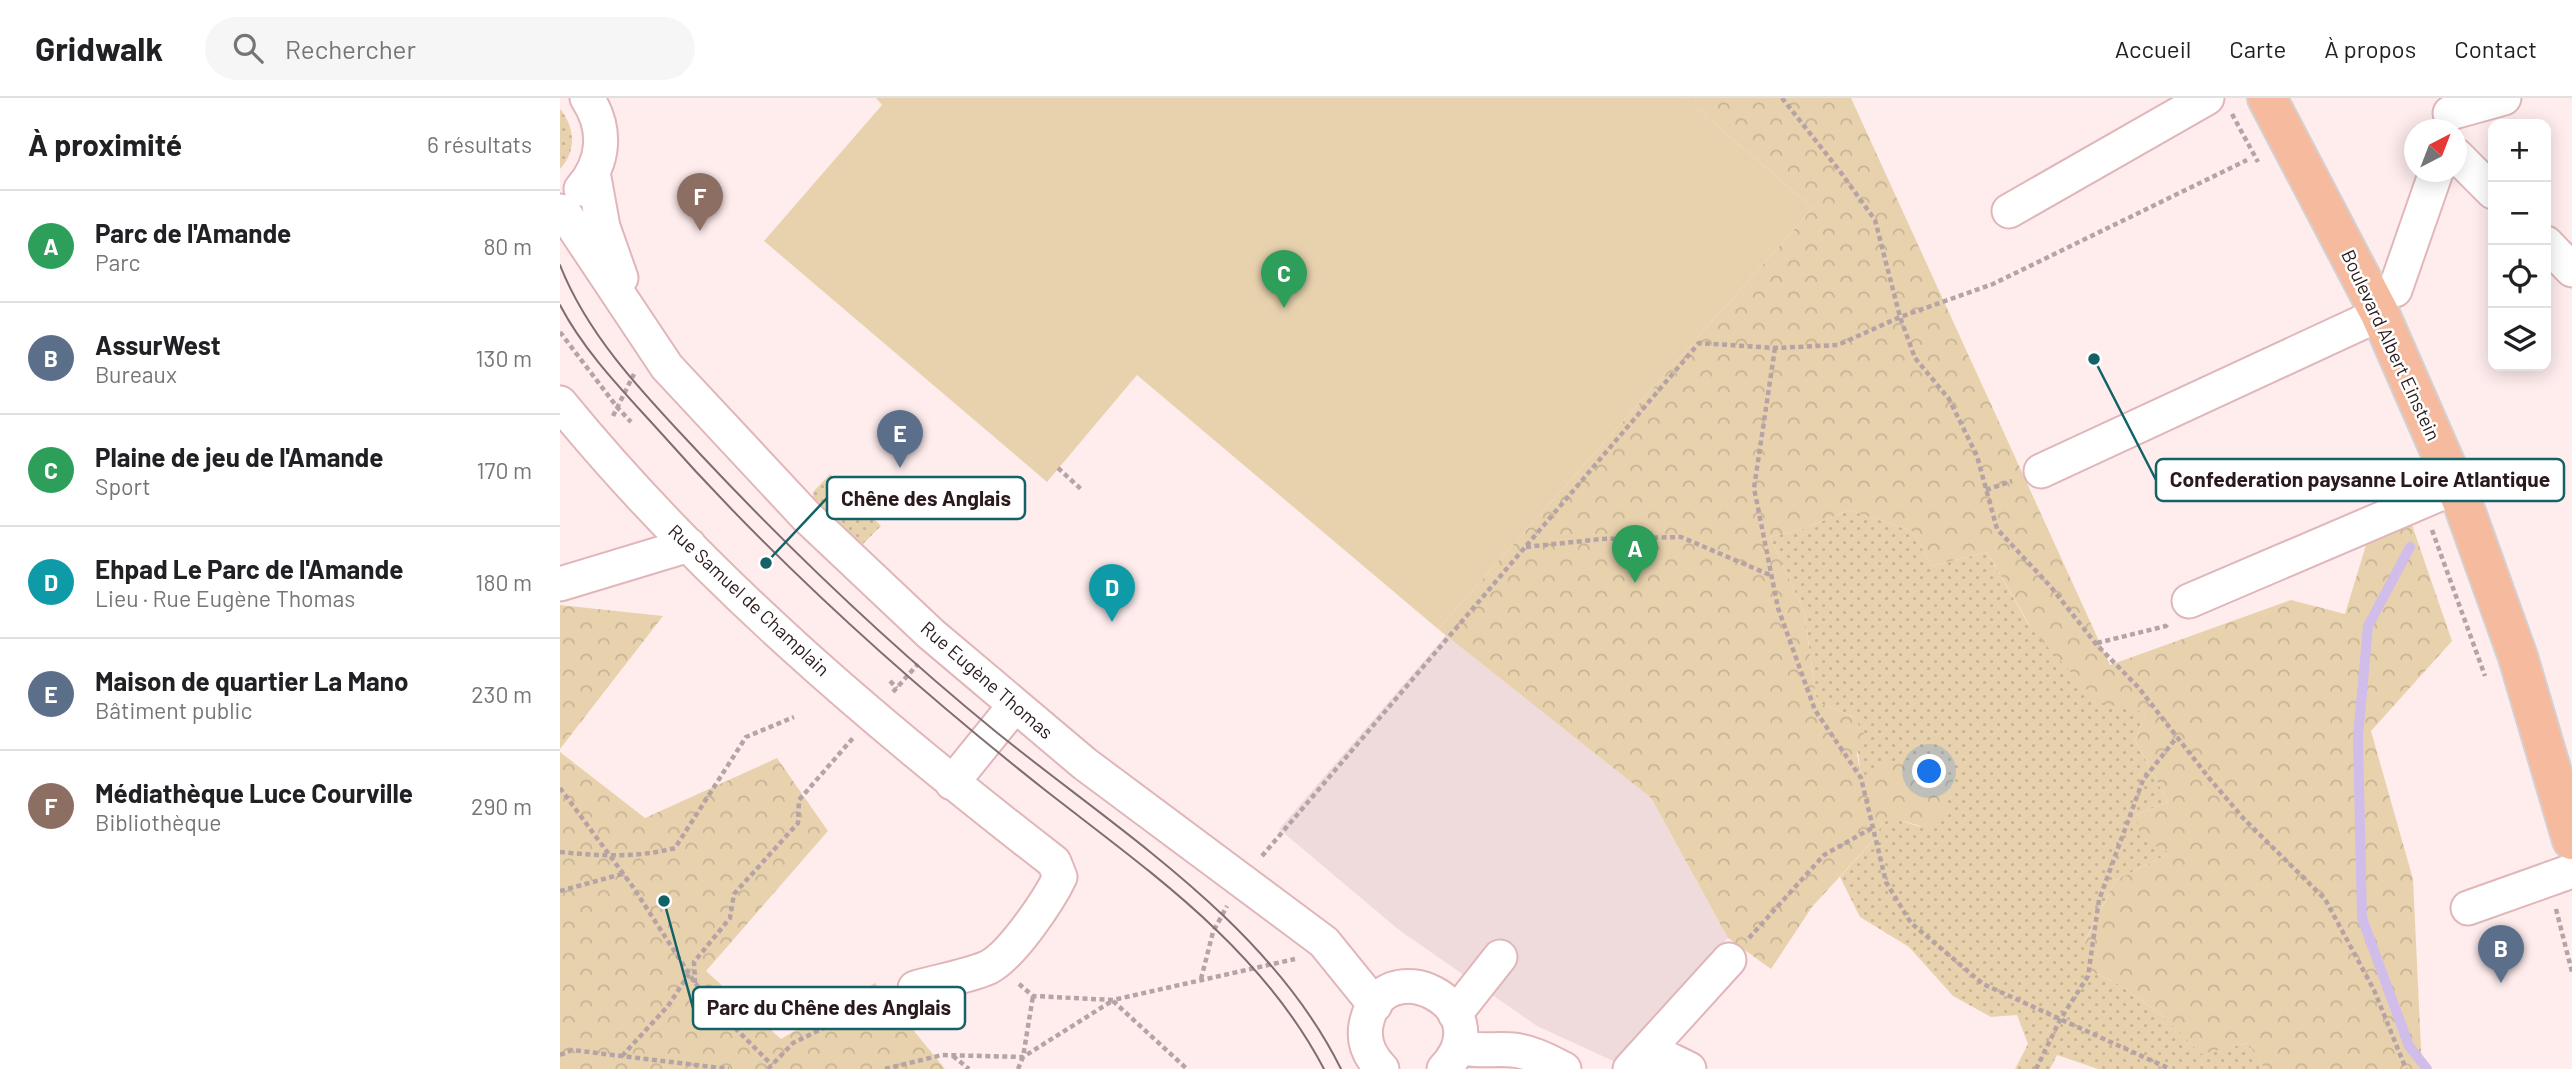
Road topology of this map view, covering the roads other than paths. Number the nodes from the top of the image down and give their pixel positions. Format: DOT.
graph roads {
  1 [pos="2207,98"];
  2 [pos="2267,98"];
  3 [pos="2298,98"];
  4 [pos="2504,98"];
  5 [pos="589,99"];
  6 [pos="2450,113"];
  7 [pos="2467,166"];
  8 [pos="593,172"];
  9 [pos="2432,182"];
  10 [pos="2488,187"];
  11 [pos="560,204"];
  12 [pos="560,211"];
  13 [pos="2009,211"];
  14 [pos="2548,245"];
  15 [pos="2572,270"];
  16 [pos="2388,302"];
  17 [pos="635,317"];
  18 [pos="560,403"];
  19 [pos="2041,471"];
  20 [pos="2456,487"];
  21 [pos="689,545"];
  22 [pos="560,584"];
  23 [pos="2189,601"];
  24 [pos="1015,705"];
  25 [pos="2572,747"];
  26 [pos="952,783"];
  27 [pos="2572,841"];
  28 [pos="2572,871"];
  29 [pos="2468,908"];
  30 [pos="1500,957"];
  31 [pos="1729,960"];
  32 [pos="915,988"];
  33 [pos="1375,1005"];
  34 [pos="1452,1043"];
  35 [pos="1639,1059"];
  36 [pos="1382,1069"];
  37 [pos="1564,1069"];
  38 [pos="1689,1069"];
  1 -- 13 [label="street"];
  2 -- 16 [label="main road, Boulevard Albert Einstein"];
  3 -- 16 [label="main road, Boulevard Albert Einstein"];
  4 -- 6 [label="street"];
  5 -- 8 [label="street"];
  7 -- 10 [label="street"];
  8 -- 11 [label="street"];
  8 -- 17 [label="street, Rue Eugène Thomas"];
  9 -- 16 [label="street"];
  12 -- 17 [label="street, Rue Eugène Thomas"];
  14 -- 15 [label="street"];
  16 -- 19 [label="street"];
  16 -- 20 [label="main road, Boulevard Albert Einstein"];
  16 -- 25 [label="main road, Boulevard Albert Einstein"];
  17 -- 24 [label="street, Rue Eugène Thomas"];
  18 -- 21 [label="street, Rue Samuel de Champlain"];
  20 -- 23 [label="street"];
  20 -- 27 [label="main road, Boulevard Albert Einstein"];
  21 -- 22 [label="street"];
  21 -- 26 [label="street, Rue Samuel de Champlain"];
  24 -- 26 [label="street"];
  24 -- 33 [label="street, Rue Eugène Thomas"];
  26 -- 32 [label="street, Rue Samuel de Champlain"];
  28 -- 29 [label="street"];
  30 -- 34 [label="street"];
  31 -- 35 [label="street"];
  33 -- 34 [label="street"];
  33 -- 36 [label="street"];
  34 -- 37 [label="street"];
  35 -- 38 [label="street"];
}
